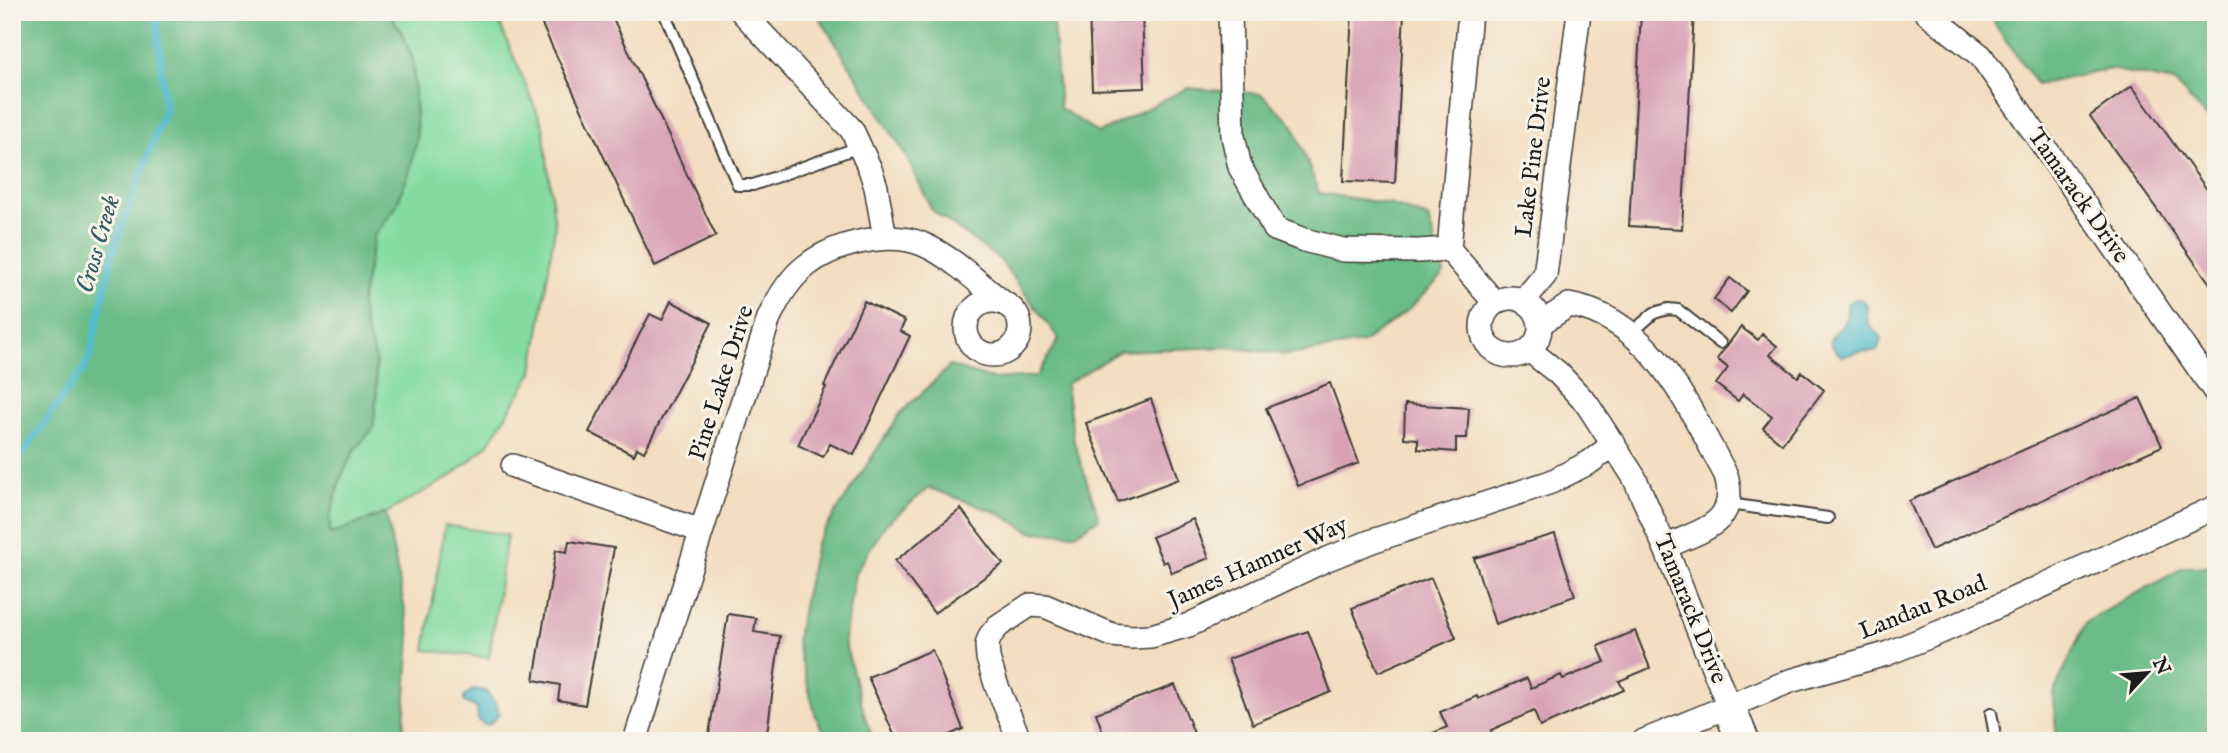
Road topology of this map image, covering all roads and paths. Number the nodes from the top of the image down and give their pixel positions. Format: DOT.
graph roads {
  1 [pos="664,12"];
  2 [pos="742,12"];
  3 [pos="1230,12"];
  4 [pos="1470,12"];
  5 [pos="1579,12"];
  6 [pos="1926,12"];
  7 [pos="859,147"];
  8 [pos="885,238"];
  9 [pos="1449,249"];
  10 [pos="1523,301"];
  11 [pos="1495,303"];
  12 [pos="1005,304"];
  13 [pos="1540,324"];
  14 [pos="1630,334"];
  15 [pos="1720,343"];
  16 [pos="1529,350"];
  17 [pos="2216,393"];
  18 [pos="1614,444"];
  19 [pos="513,466"];
  20 [pos="1729,505"];
  21 [pos="2216,507"];
  22 [pos="1828,518"];
  23 [pos="701,531"];
  24 [pos="1665,547"];
  25 [pos="1729,707"];
  26 [pos="1991,713"];
  27 [pos="635,741"];
  28 [pos="1020,741"];
  29 [pos="1644,741"];
  30 [pos="1743,741"];
  31 [pos="1996,741"];
  1 -- 7 [label="lane"];
  2 -- 7 [label="street"];
  3 -- 9 [label="street"];
  4 -- 9 [label="street"];
  5 -- 10 [label="street, Lake Pine Drive"];
  6 -- 17 [label="street, Tamarack Drive"];
  7 -- 8 [label="street"];
  8 -- 12 [label="street, Pine Lake Drive"];
  8 -- 23 [label="street, Pine Lake Drive"];
  9 -- 11 [label="street"];
  10 -- 11 [label="street"];
  10 -- 13 [label="street"];
  11 -- 16 [label="street"];
  13 -- 14 [label="street"];
  13 -- 16 [label="street"];
  14 -- 15 [label="lane"];
  14 -- 20 [label="street"];
  16 -- 18 [label="street, Tamarack Drive"];
  18 -- 24 [label="street, Tamarack Drive"];
  18 -- 28 [label="street, James Hamner Way"];
  19 -- 23 [label="street"];
  20 -- 22 [label="lane"];
  20 -- 24 [label="street"];
  21 -- 25 [label="street, Landau Road"];
  23 -- 27 [label="street, Pine Lake Drive"];
  24 -- 25 [label="street, Tamarack Drive"];
  25 -- 29 [label="street, Landau Road"];
  25 -- 30 [label="street, Tamarack Drive"];
  26 -- 31 [label="lane"];
}
